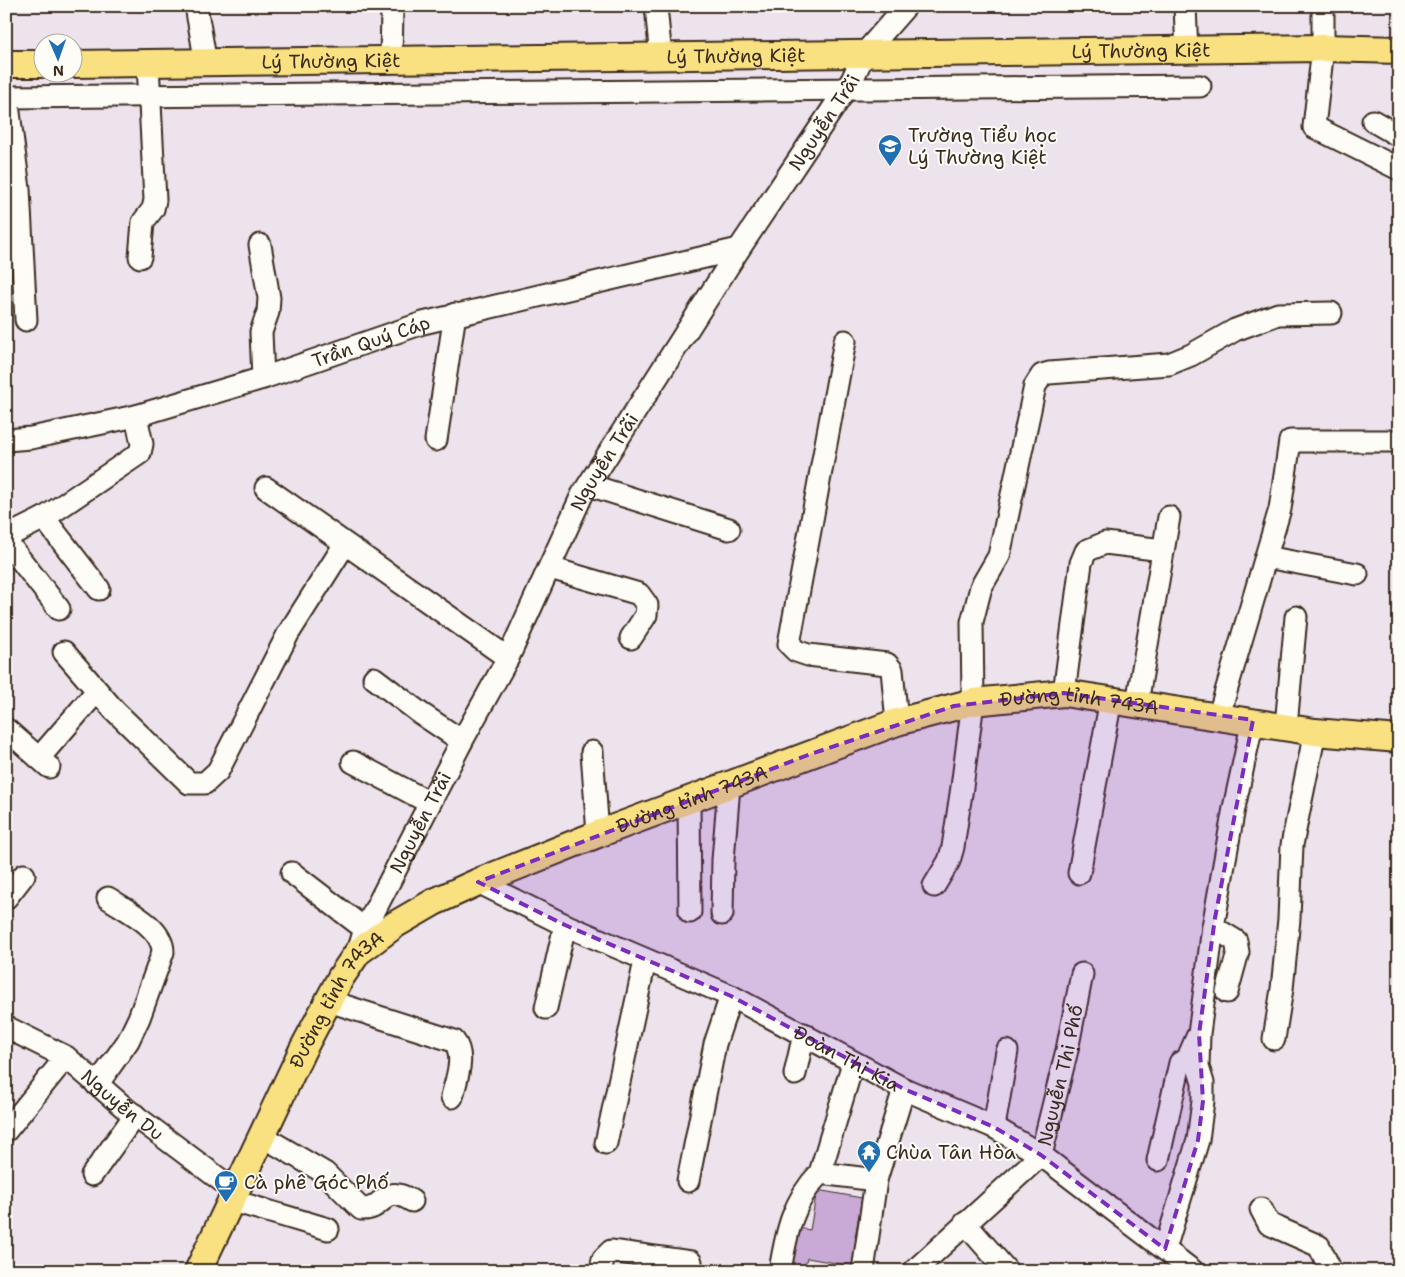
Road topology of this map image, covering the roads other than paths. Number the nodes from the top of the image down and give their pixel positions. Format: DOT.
graph roads {
  1 [pos="196,6"];
  2 [pos="656,6"];
  3 [pos="1185,6"];
  4 [pos="1323,6"];
  5 [pos="392,9"];
  6 [pos="898,11"];
  7 [pos="1324,48"];
  8 [pos="1399,50"];
  9 [pos="1187,52"];
  10 [pos="864,54"];
  11 [pos="661,58"];
  12 [pos="391,61"];
  13 [pos="6,64"];
  14 [pos="32,64"];
  15 [pos="82,64"];
  16 [pos="148,64"];
  17 [pos="206,64"];
  18 [pos="1200,86"];
  19 [pos="846,90"];
  20 [pos="150,96"];
  21 [pos="7,97"];
  22 [pos="1372,121"];
  23 [pos="1399,136"];
  24 [pos="1399,169"];
  25 [pos="260,245"];
  26 [pos="739,249"];
  27 [pos="140,257"];
  28 [pos="1331,313"];
  29 [pos="455,314"];
  30 [pos="26,320"];
  31 [pos="846,341"];
  32 [pos="264,378"];
  33 [pos="136,416"];
  34 [pos="6,440"];
  35 [pos="436,440"];
  36 [pos="1399,441"];
  37 [pos="589,485"];
  38 [pos="266,488"];
  39 [pos="1169,517"];
  40 [pos="44,518"];
  41 [pos="729,529"];
  42 [pos="6,539"];
  43 [pos="345,544"];
  44 [pos="1163,550"];
  45 [pos="1266,557"];
  46 [pos="550,568"];
  47 [pos="1357,574"];
  48 [pos="99,589"];
  49 [pos="60,609"];
  50 [pos="1296,617"];
  51 [pos="631,638"];
  52 [pos="64,652"];
  53 [pos="508,658"];
  54 [pos="374,678"];
  55 [pos="98,691"];
  56 [pos="1064,693"];
  57 [pos="1111,699"];
  58 [pos="973,702"];
  59 [pos="1137,703"];
  60 [pos="1219,715"];
  61 [pos="1253,720"];
  62 [pos="897,722"];
  63 [pos="1286,726"];
  64 [pos="6,729"];
  65 [pos="1316,732"];
  66 [pos="1399,739"];
  67 [pos="462,741"];
  68 [pos="592,752"];
  69 [pos="353,762"];
  70 [pos="729,786"];
  71 [pos="689,800"];
  72 [pos="430,803"];
  73 [pos="598,834"];
  74 [pos="292,873"];
  75 [pos="1079,873"];
  76 [pos="24,875"];
  77 [pos="478,882"];
  78 [pos="934,886"];
  79 [pos="6,898"];
  80 [pos="108,898"];
  81 [pos="690,912"];
  82 [pos="722,914"];
  83 [pos="565,925"];
  84 [pos="1213,927"];
  85 [pos="362,940"];
  86 [pos="645,961"];
  87 [pos="1082,974"];
  88 [pos="1227,992"];
  89 [pos="731,996"];
  90 [pos="328,1001"];
  91 [pos="546,1008"];
  92 [pos="6,1027"];
  93 [pos="804,1034"];
  94 [pos="1198,1034"];
  95 [pos="1274,1039"];
  96 [pos="1007,1051"];
  97 [pos="66,1057"];
  98 [pos="853,1063"];
  99 [pos="795,1074"];
  100 [pos="97,1085"];
  101 [pos="904,1089"];
  102 [pos="452,1097"];
  103 [pos="135,1115"];
  104 [pos="994,1127"];
  105 [pos="6,1131"];
  106 [pos="262,1136"];
  107 [pos="606,1143"];
  108 [pos="1041,1155"];
  109 [pos="1158,1160"];
  110 [pos="820,1173"];
  111 [pos="92,1175"];
  112 [pos="876,1180"];
  113 [pos="688,1181"];
  114 [pos="232,1195"];
  115 [pos="412,1201"];
  116 [pos="1261,1209"];
  117 [pos="965,1223"];
  118 [pos="328,1228"];
  119 [pos="1165,1249"];
  120 [pos="691,1262"];
  121 [pos="198,1271"];
  122 [pos="601,1271"];
  123 [pos="780,1271"];
  124 [pos="863,1271"];
  125 [pos="914,1271"];
  126 [pos="1007,1271"];
  127 [pos="1193,1271"];
  128 [pos="1331,1271"];
  1 -- 17 [label="street"];
  2 -- 11 [label="street"];
  3 -- 9 [label="street"];
  4 -- 7 [label="street"];
  5 -- 12 [label="street"];
  6 -- 10 [label="street, Nguyễn Trãi"];
  7 -- 8 [label="main road, Lý Thường Kiệt"];
  7 -- 9 [label="main road, Lý Thường Kiệt"];
  7 -- 24 [label="street"];
  9 -- 10 [label="main road, Lý Thường Kiệt"];
  10 -- 11 [label="main road, Lý Thường Kiệt"];
  10 -- 19 [label="street, Nguyễn Trãi"];
  11 -- 12 [label="main road, Lý Thường Kiệt"];
  12 -- 17 [label="main road, Lý Thường Kiệt"];
  13 -- 14 [label="main road"];
  15 -- 16 [label="main road, Lý Thường Kiệt"];
  16 -- 17 [label="main road, Lý Thường Kiệt"];
  16 -- 20 [label="street"];
  18 -- 19 [label="street"];
  19 -- 20 [label="street"];
  19 -- 26 [label="street, Nguyễn Trãi"];
  20 -- 21 [label="street"];
  20 -- 27 [label="street"];
  21 -- 30 [label="street"];
  22 -- 23 [label="street"];
  25 -- 32 [label="street"];
  26 -- 29 [label="street, Trần Quý Cáp"];
  26 -- 37 [label="street, Nguyễn Trãi"];
  28 -- 58 [label="street"];
  29 -- 32 [label="street, Trần Quý Cáp"];
  29 -- 35 [label="street"];
  31 -- 62 [label="street"];
  32 -- 33 [label="street, Trần Quý Cáp"];
  33 -- 34 [label="street, Trần Quý Cáp"];
  33 -- 40 [label="street"];
  36 -- 45 [label="street"];
  37 -- 41 [label="street"];
  37 -- 46 [label="street, Nguyễn Trãi"];
  38 -- 43 [label="street"];
  39 -- 44 [label="street"];
  40 -- 42 [label="street"];
  40 -- 48 [label="street"];
  42 -- 49 [label="street"];
  43 -- 53 [label="street"];
  43 -- 55 [label="street"];
  44 -- 56 [label="street"];
  44 -- 59 [label="street"];
  45 -- 47 [label="street"];
  45 -- 60 [label="street"];
  46 -- 51 [label="street"];
  46 -- 53 [label="street, Nguyễn Trãi"];
  50 -- 63 [label="street"];
  52 -- 55 [label="street"];
  53 -- 67 [label="street, Nguyễn Trãi"];
  54 -- 67 [label="street"];
  55 -- 64 [label="street"];
  56 -- 57 [label="main road, Đường tỉnh 743A"];
  56 -- 58 [label="main road, Đường tỉnh 743A"];
  57 -- 59 [label="main road, Đường tỉnh 743A"];
  57 -- 75 [label="street"];
  58 -- 62 [label="main road, Đường tỉnh 743A"];
  58 -- 78 [label="street"];
  59 -- 60 [label="main road, Đường tỉnh 743A"];
  60 -- 61 [label="main road, Đường tỉnh 743A"];
  61 -- 63 [label="main road, Đường tỉnh 743A"];
  61 -- 84 [label="street"];
  62 -- 70 [label="main road, Đường tỉnh 743A"];
  63 -- 65 [label="main road, Đường tỉnh 743A"];
  65 -- 66 [label="main road, Đường tỉnh 743A"];
  65 -- 95 [label="street"];
  67 -- 72 [label="street, Nguyễn Trãi"];
  68 -- 73 [label="street"];
  69 -- 72 [label="street"];
  70 -- 71 [label="main road, Đường tỉnh 743A"];
  70 -- 82 [label="street"];
  71 -- 73 [label="main road, Đường tỉnh 743A"];
  71 -- 81 [label="street"];
  72 -- 85 [label="street, Nguyễn Trãi"];
  73 -- 77 [label="main road, Đường tỉnh 743A"];
  74 -- 85 [label="street"];
  76 -- 79 [label="street"];
  77 -- 83 [label="street, Đoàn Thị Kia"];
  77 -- 85 [label="main road, Đường tỉnh 743A"];
  80 -- 100 [label="street"];
  83 -- 86 [label="street, Đoàn Thị Kia"];
  83 -- 91 [label="street"];
  84 -- 88 [label="street"];
  84 -- 94 [label="street"];
  85 -- 90 [label="main road, Đường tỉnh 743A"];
  86 -- 89 [label="street, Đoàn Thị Kia"];
  86 -- 107 [label="street"];
  87 -- 108 [label="street, Nguyễn Thị Phố"];
  89 -- 93 [label="street, Đoàn Thị Kia"];
  89 -- 113 [label="street"];
  90 -- 102 [label="street"];
  90 -- 106 [label="main road, Đường tỉnh 743A"];
  92 -- 97 [label="street, Nguyễn Du"];
  93 -- 98 [label="street, Đoàn Thị Kia"];
  93 -- 99 [label="street"];
  94 -- 109 [label="street"];
  94 -- 119 [label="street"];
  96 -- 104 [label="street"];
  97 -- 100 [label="street, Nguyễn Du"];
  97 -- 105 [label="street"];
  98 -- 101 [label="street, Đoàn Thị Kia"];
  98 -- 110 [label="street"];
  100 -- 103 [label="street, Nguyễn Du"];
  101 -- 104 [label="street, Đoàn Thị Kia"];
  101 -- 112 [label="street"];
  103 -- 111 [label="street"];
  103 -- 114 [label="street, Nguyễn Du"];
  104 -- 108 [label="street, Đoàn Thị Kia"];
  106 -- 114 [label="main road, Đường tỉnh 743A"];
  106 -- 115 [label="street"];
  108 -- 117 [label="street, Nguyễn Thị Phố"];
  108 -- 119 [label="street, Đoàn Thị Kia"];
  110 -- 112 [label="street"];
  110 -- 123 [label="street"];
  112 -- 124 [label="street"];
  114 -- 118 [label="street, Nguyễn Du"];
  114 -- 121 [label="main road, Đường tỉnh 743A"];
  116 -- 128 [label="street"];
  117 -- 125 [label="street, Nguyễn Thị Phố"];
  117 -- 126 [label="street"];
  119 -- 127 [label="street, Đoàn Thị Kia"];
  120 -- 122 [label="street"];
}
